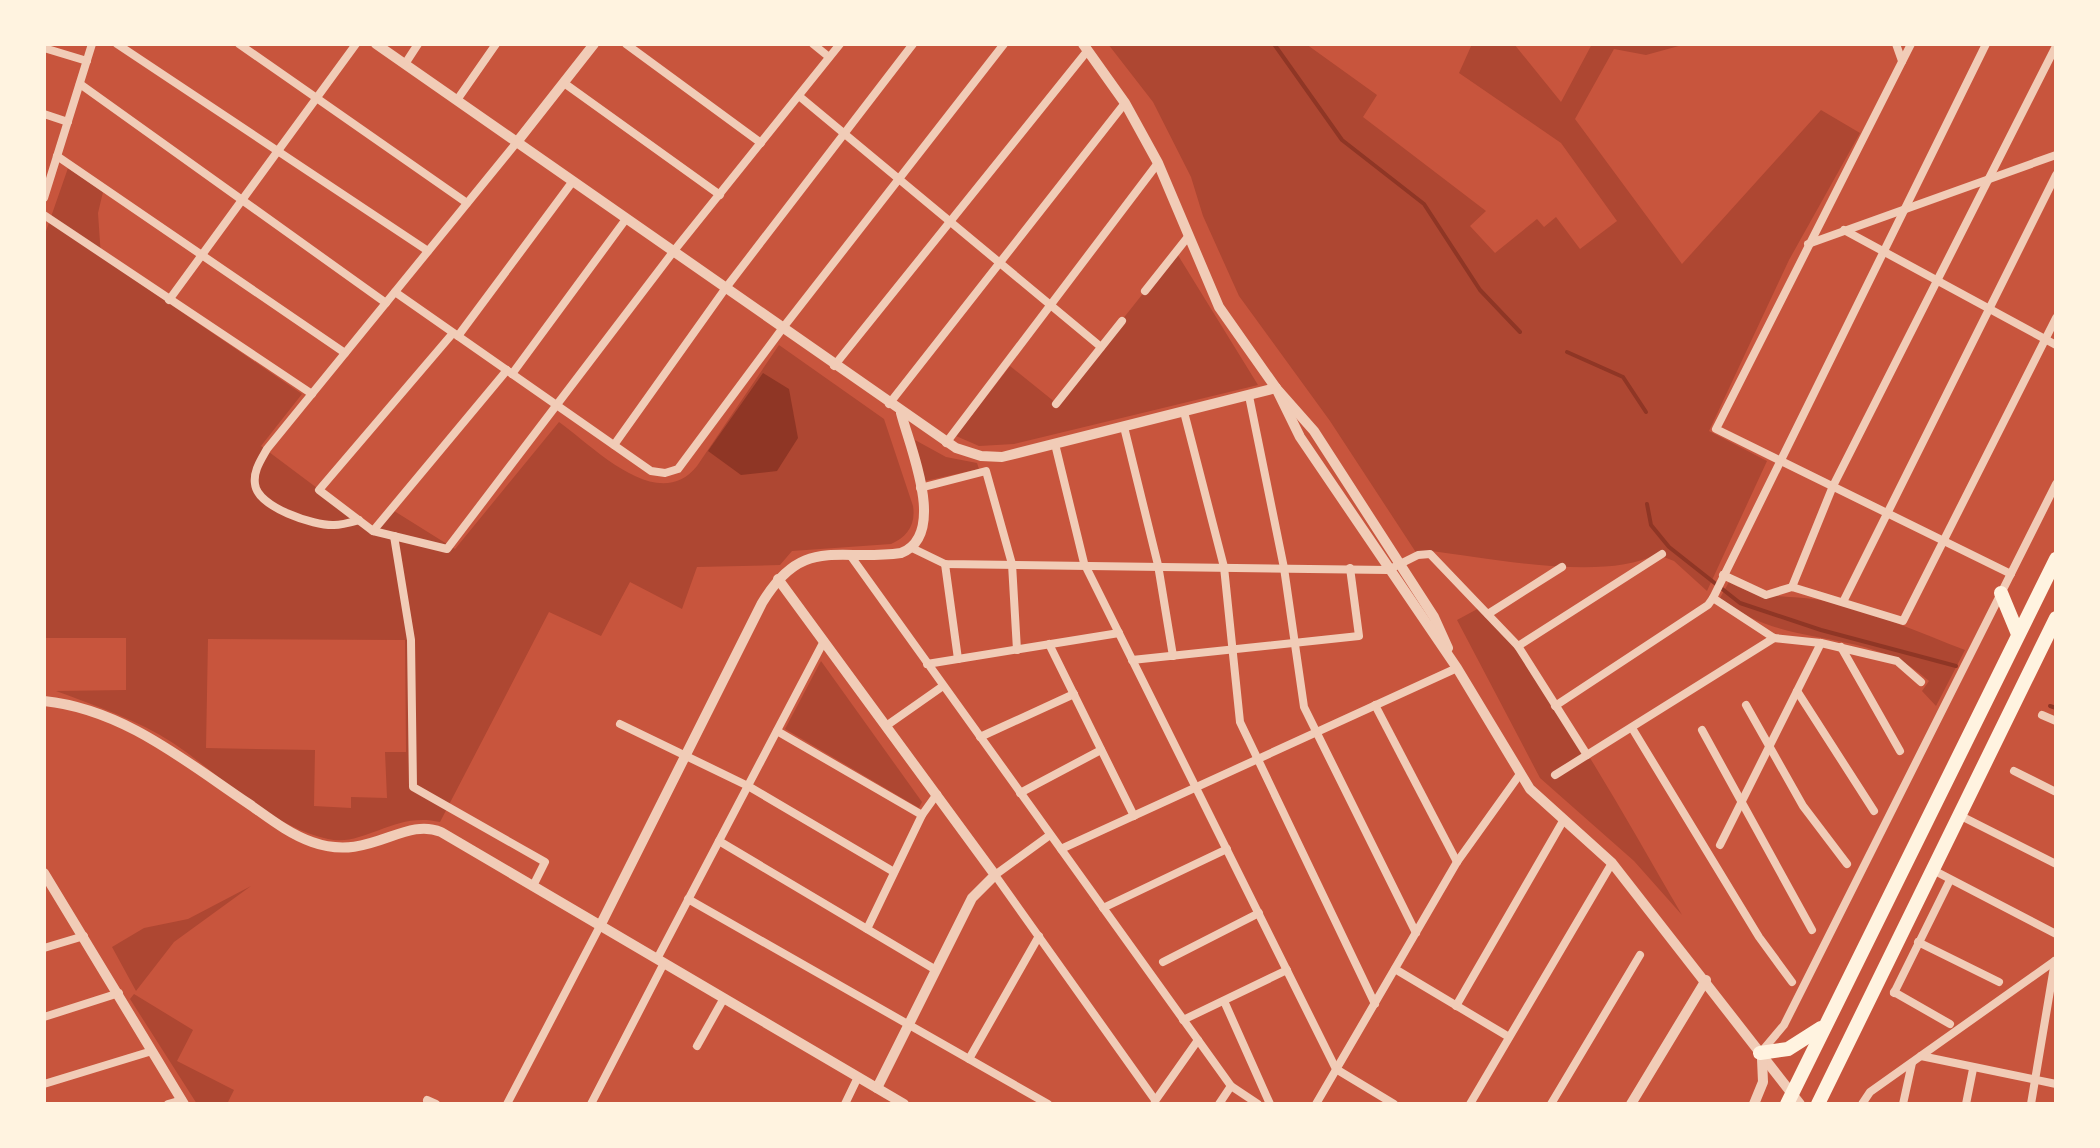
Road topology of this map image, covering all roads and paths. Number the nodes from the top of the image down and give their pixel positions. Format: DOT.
graph roads {
  1 [pos="92,44"];
  2 [pos="117,44"];
  3 [pos="239,44"];
  4 [pos="356,44"];
  5 [pos="376,44"];
  6 [pos="418,44"];
  7 [pos="496,44"];
  8 [pos="594,44"];
  9 [pos="626,44"];
  10 [pos="813,44"];
  11 [pos="840,44"];
  12 [pos="913,44"];
  13 [pos="1004,44"];
  14 [pos="1896,44"];
  15 [pos="1911,44"];
  16 [pos="1986,44"];
  17 [pos="2056,46"];
  18 [pos="1086,47"];
  19 [pos="44,48"];
  20 [pos="829,57"];
  21 [pos="87,61"];
  22 [pos="1902,61"];
  23 [pos="405,64"];
  24 [pos="564,83"];
  25 [pos="80,84"];
  26 [pos="799,96"];
  27 [pos="317,98"];
  28 [pos="457,100"];
  29 [pos="1125,103"];
  30 [pos="44,114"];
  31 [pos="68,122"];
  32 [pos="844,134"];
  33 [pos="517,142"];
  34 [pos="761,143"];
  35 [pos="278,151"];
  36 [pos="2056,155"];
  37 [pos="57,156"];
  38 [pos="1158,163"];
  39 [pos="2056,175"];
  40 [pos="1991,177"];
  41 [pos="899,179"];
  42 [pos="573,181"];
  43 [pos="46,184"];
  44 [pos="720,195"];
  45 [pos="44,198"];
  46 [pos="243,200"];
  47 [pos="467,203"];
  48 [pos="1904,210"];
  49 [pos="44,215"];
  50 [pos="626,219"];
  51 [pos="950,222"];
  52 [pos="1844,230"];
  53 [pos="1187,238"];
  54 [pos="1807,244"];
  55 [pos="428,251"];
  56 [pos="1883,251"];
  57 [pos="673,252"];
  58 [pos="202,256"];
  59 [pos="1000,263"];
  60 [pos="1939,281"];
  61 [pos="725,289"];
  62 [pos="1145,291"];
  63 [pos="395,292"];
  64 [pos="169,300"];
  65 [pos="386,303"];
  66 [pos="1051,305"];
  67 [pos="1989,309"];
  68 [pos="2056,318"];
  69 [pos="1122,321"];
  70 [pos="782,329"];
  71 [pos="456,335"];
  72 [pos="2045,339"];
  73 [pos="2056,345"];
  74 [pos="1101,347"];
  75 [pos="345,353"];
  76 [pos="834,366"];
  77 [pos="509,372"];
  78 [pos="1276,388"];
  79 [pos="312,394"];
  80 [pos="1249,396"];
  81 [pos="889,404"];
  82 [pos="1056,404"];
  83 [pos="557,405"];
  84 [pos="1184,412"];
  85 [pos="901,413"];
  86 [pos="1124,427"];
  87 [pos="946,443"];
  88 [pos="1055,444"];
  89 [pos="614,445"];
  90 [pos="1780,460"];
  91 [pos="2056,484"];
  92 [pos="1833,486"];
  93 [pos="920,488"];
  94 [pos="1888,513"];
  95 [pos="359,520"];
  96 [pos="373,531"];
  97 [pos="394,536"];
  98 [pos="1944,541"];
  99 [pos="912,548"];
  100 [pos="1662,554"];
  101 [pos="850,555"];
  102 [pos="2056,559"];
  103 [pos="1084,563"];
  104 [pos="1401,563"];
  105 [pos="945,564"];
  106 [pos="1012,564"];
  107 [pos="1158,565"];
  108 [pos="1224,567"];
  109 [pos="1562,567"];
  110 [pos="1284,568"];
  111 [pos="1350,568"];
  112 [pos="1388,570"];
  113 [pos="2011,574"];
  114 [pos="1722,577"];
  115 [pos="778,579"];
  116 [pos="1792,587"];
  117 [pos="2001,593"];
  118 [pos="1714,597"];
  119 [pos="1843,602"];
  120 [pos="1488,614"];
  121 [pos="2056,618"];
  122 [pos="1119,633"];
  123 [pos="2018,634"];
  124 [pos="1774,638"];
  125 [pos="824,641"];
  126 [pos="1296,643"];
  127 [pos="1821,643"];
  128 [pos="1049,644"];
  129 [pos="1518,646"];
  130 [pos="1841,647"];
  131 [pos="1235,649"];
  132 [pos="1017,650"];
  133 [pos="1173,656"];
  134 [pos="958,659"];
  135 [pos="1132,660"];
  136 [pos="927,664"];
  137 [pos="1457,668"];
  138 [pos="1921,682"];
  139 [pos="943,686"];
  140 [pos="1797,691"];
  141 [pos="1074,694"];
  142 [pos="44,701"];
  143 [pos="1375,705"];
  144 [pos="1746,705"];
  145 [pos="1555,706"];
  146 [pos="2042,715"];
  147 [pos="2056,721"];
  148 [pos="620,724"];
  149 [pos="886,726"];
  150 [pos="1632,728"];
  151 [pos="1702,730"];
  152 [pos="777,731"];
  153 [pos="1317,732"];
  154 [pos="980,737"];
  155 [pos="1770,746"];
  156 [pos="1101,750"];
  157 [pos="1900,751"];
  158 [pos="1587,755"];
  159 [pos="686,756"];
  160 [pos="1256,760"];
  161 [pos="2014,771"];
  162 [pos="1520,774"];
  163 [pos="1555,775"];
  164 [pos="748,786"];
  165 [pos="1196,788"];
  166 [pos="2056,792"];
  167 [pos="1020,793"];
  168 [pos="937,794"];
  169 [pos="1741,803"];
  170 [pos="1874,811"];
  171 [pos="922,815"];
  172 [pos="1959,815"];
  173 [pos="1134,816"];
  174 [pos="1563,821"];
  175 [pos="1050,835"];
  176 [pos="719,841"];
  177 [pos="1720,845"];
  178 [pos="1061,849"];
  179 [pos="1227,849"];
  180 [pos="1457,862"];
  181 [pos="1612,863"];
  182 [pos="1847,864"];
  183 [pos="2056,864"];
  184 [pos="1933,870"];
  185 [pos="894,872"];
  186 [pos="44,873"];
  187 [pos="995,875"];
  188 [pos="1950,880"];
  189 [pos="533,886"];
  190 [pos="688,899"];
  191 [pos="1103,908"];
  192 [pos="1259,913"];
  193 [pos="600,926"];
  194 [pos="867,929"];
  195 [pos="1812,930"];
  196 [pos="1416,933"];
  197 [pos="2056,934"];
  198 [pos="84,936"];
  199 [pos="1039,936"];
  200 [pos="1919,942"];
  201 [pos="44,948"];
  202 [pos="1640,955"];
  203 [pos="2055,960"];
  204 [pos="661,961"];
  205 [pos="1163,962"];
  206 [pos="1395,969"];
  207 [pos="936,970"];
  208 [pos="1287,970"];
  209 [pos="1706,980"];
  210 [pos="1792,982"];
  211 [pos="1999,982"];
  212 [pos="119,993"];
  213 [pos="724,998"];
  214 [pos="1224,1001"];
  215 [pos="1375,1004"];
  216 [pos="1456,1006"];
  217 [pos="1830,1014"];
  218 [pos="44,1017"];
  219 [pos="1183,1020"];
  220 [pos="1950,1024"];
  221 [pos="909,1025"];
  222 [pos="1509,1037"];
  223 [pos="1198,1040"];
  224 [pos="697,1046"];
  225 [pos="152,1051"];
  226 [pos="1760,1053"];
  227 [pos="1921,1056"];
  228 [pos="969,1059"];
  229 [pos="1842,1059"];
  230 [pos="1912,1063"];
  231 [pos="1336,1069"];
  232 [pos="1973,1069"];
  233 [pos="858,1077"];
  234 [pos="2035,1080"];
  235 [pos="44,1084"];
  236 [pos="2056,1084"];
  237 [pos="1231,1086"];
  238 [pos="877,1088"];
  239 [pos="1793,1100"];
  240 [pos="183,1102"];
  241 [pos="1154,1102"];
  242 [pos="1391,1103"];
  243 [pos="1862,1103"];
  244 [pos="168,1104"];
  245 [pos="507,1104"];
  246 [pos="591,1104"];
  247 [pos="845,1104"];
  248 [pos="904,1104"];
  249 [pos="1048,1104"];
  250 [pos="1219,1104"];
  251 [pos="1258,1104"];
  252 [pos="1270,1104"];
  253 [pos="1316,1104"];
  254 [pos="1470,1104"];
  255 [pos="1551,1104"];
  256 [pos="1631,1104"];
  257 [pos="1754,1104"];
  258 [pos="1818,1104"];
  259 [pos="1830,1104"];
  260 [pos="1903,1104"];
  261 [pos="1966,1104"];
  262 [pos="2031,1104"];
  1 -- 21 [label="street"];
  2 -- 35 [label="street"];
  3 -- 27 [label="street"];
  4 -- 27 [label="street"];
  5 -- 23 [label="street"];
  6 -- 23 [label="street"];
  7 -- 28 [label="street"];
  8 -- 24 [label="street"];
  9 -- 34 [label="street"];
  10 -- 20 [label="street"];
  11 -- 20 [label="street"];
  12 -- 32 [label="street"];
  13 -- 41 [label="street"];
  14 -- 22 [label="street"];
  15 -- 22 [label="street"];
  16 -- 48 [label="street"];
  17 -- 40 [label="street"];
  18 -- 29 [label="street"];
  18 -- 51 [label="street"];
  19 -- 21 [label="street"];
  20 -- 26 [label="street"];
  21 -- 25 [label="street"];
  22 -- 54 [label="street"];
  23 -- 28 [label="street"];
  24 -- 33 [label="street"];
  24 -- 44 [label="street"];
  25 -- 31 [label="street"];
  25 -- 46 [label="street"];
  26 -- 32 [label="street"];
  26 -- 34 [label="street"];
  27 -- 35 [label="street"];
  27 -- 47 [label="street"];
  28 -- 33 [label="street"];
  29 -- 38 [label="street"];
  29 -- 59 [label="street"];
  30 -- 31 [label="street"];
  31 -- 37 [label="street"];
  32 -- 41 [label="street"];
  32 -- 61 [label="street"];
  33 -- 42 [label="street"];
  33 -- 47 [label="street"];
  34 -- 44 [label="street"];
  35 -- 46 [label="street"];
  35 -- 55 [label="street"];
  36 -- 40 [label="street"];
  37 -- 43 [label="street"];
  37 -- 58 [label="street"];
  38 -- 53 [label="street"];
  38 -- 66 [label="street"];
  39 -- 67 [label="street"];
  40 -- 48 [label="street"];
  40 -- 60 [label="street"];
  41 -- 51 [label="street"];
  41 -- 70 [label="street"];
  42 -- 50 [label="street"];
  42 -- 71 [label="street"];
  43 -- 45 [label="street"];
  44 -- 57 [label="street"];
  46 -- 58 [label="street"];
  46 -- 65 [label="street"];
  47 -- 55 [label="street"];
  48 -- 52 [label="street"];
  48 -- 56 [label="street"];
  49 -- 64 [label="street"];
  50 -- 57 [label="street"];
  50 -- 77 [label="street"];
  51 -- 59 [label="street"];
  51 -- 76 [label="street"];
  52 -- 54 [label="street"];
  52 -- 56 [label="street"];
  53 -- 62 [label="street"];
  53 -- 78 [label="street"];
  54 -- 90 [label="street"];
  55 -- 63 [label="street"];
  56 -- 60 [label="street"];
  56 -- 90 [label="street"];
  57 -- 61 [label="street"];
  57 -- 83 [label="street"];
  58 -- 64 [label="street"];
  58 -- 75 [label="street"];
  59 -- 66 [label="street"];
  59 -- 81 [label="street"];
  60 -- 67 [label="street"];
  60 -- 92 [label="street"];
  61 -- 70 [label="street"];
  61 -- 89 [label="street"];
  63 -- 65 [label="street"];
  63 -- 71 [label="street"];
  64 -- 79 [label="street"];
  65 -- 75 [label="street"];
  66 -- 74 [label="street"];
  66 -- 87 [label="street"];
  67 -- 72 [label="street"];
  67 -- 94 [label="street"];
  68 -- 72 [label="street"];
  69 -- 74 [label="street"];
  70 -- 76 [label="street"];
  70 -- 89 [label="street"];
  71 -- 77 [label="street"];
  71 -- 95 [label="street"];
  72 -- 73 [label="street"];
  72 -- 98 [label="street"];
  74 -- 82 [label="street"];
  75 -- 79 [label="street"];
  76 -- 81 [label="street"];
  77 -- 83 [label="street"];
  77 -- 96 [label="street"];
  78 -- 80 [label="street"];
  78 -- 104 [label="street"];
  78 -- 112 [label="street"];
  79 -- 95 [label="street"];
  80 -- 84 [label="street"];
  80 -- 110 [label="street"];
  81 -- 85 [label="street"];
  83 -- 89 [label="street"];
  83 -- 97 [label="street"];
  84 -- 86 [label="street"];
  84 -- 108 [label="street"];
  85 -- 87 [label="street"];
  85 -- 93 [label="street"];
  86 -- 88 [label="street"];
  86 -- 107 [label="street"];
  87 -- 88 [label="street"];
  88 -- 103 [label="street"];
  90 -- 92 [label="street"];
  90 -- 114 [label="street"];
  91 -- 113 [label="street"];
  92 -- 94 [label="street"];
  92 -- 116 [label="street"];
  93 -- 99 [label="street"];
  93 -- 106 [label="street"];
  94 -- 98 [label="street"];
  94 -- 119 [label="street"];
  95 -- 96 [label="street"];
  96 -- 97 [label="street"];
  97 -- 189 [label="street"];
  98 -- 113 [label="street"];
  98 -- 119 [label="street"];
  99 -- 101 [label="street"];
  99 -- 105 [label="street"];
  100 -- 129 [label="street"];
  101 -- 115 [label="street"];
  101 -- 136 [label="street"];
  102 -- 123 [label="highway"];
  103 -- 106 [label="street"];
  103 -- 107 [label="street"];
  103 -- 122 [label="street"];
  104 -- 112 [label="street"];
  104 -- 120 [label="street"];
  104 -- 137 [label="street"];
  105 -- 106 [label="street"];
  105 -- 134 [label="street"];
  106 -- 132 [label="street"];
  107 -- 108 [label="street"];
  107 -- 133 [label="street"];
  108 -- 110 [label="street"];
  108 -- 131 [label="street"];
  109 -- 120 [label="street"];
  110 -- 111 [label="street"];
  110 -- 126 [label="street"];
  111 -- 112 [label="street"];
  111 -- 126 [label="street"];
  112 -- 137 [label="street"];
  113 -- 117 [label="street"];
  114 -- 116 [label="street"];
  114 -- 118 [label="street"];
  115 -- 125 [label="street"];
  115 -- 159 [label="street"];
  116 -- 119 [label="street"];
  117 -- 123 [label="highway"];
  117 -- 226 [label="street"];
  118 -- 124 [label="street"];
  118 -- 145 [label="street"];
  120 -- 129 [label="street"];
  121 -- 172 [label="highway"];
  122 -- 128 [label="street"];
  122 -- 135 [label="street"];
  123 -- 217 [label="highway"];
  124 -- 127 [label="street"];
  124 -- 150 [label="street"];
  125 -- 149 [label="street"];
  125 -- 152 [label="street"];
  126 -- 131 [label="street"];
  126 -- 153 [label="street"];
  127 -- 130 [label="street"];
  127 -- 140 [label="street"];
  128 -- 132 [label="street"];
  128 -- 141 [label="street"];
  129 -- 145 [label="street"];
  130 -- 138 [label="street"];
  130 -- 157 [label="street"];
  131 -- 133 [label="street"];
  131 -- 160 [label="street"];
  132 -- 134 [label="street"];
  133 -- 135 [label="street"];
  134 -- 136 [label="street"];
  135 -- 165 [label="street"];
  136 -- 139 [label="street"];
  137 -- 143 [label="street"];
  137 -- 162 [label="street"];
  139 -- 149 [label="street"];
  139 -- 154 [label="street"];
  140 -- 155 [label="street"];
  140 -- 170 [label="street"];
  141 -- 154 [label="street"];
  141 -- 156 [label="street"];
  142 -- 189 [label="street"];
  143 -- 153 [label="street"];
  143 -- 180 [label="street"];
  144 -- 155 [label="street"];
  145 -- 158 [label="street"];
  146 -- 147 [label="street"];
  148 -- 159 [label="street"];
  149 -- 168 [label="street"];
  150 -- 158 [label="street"];
  150 -- 210 [label="street"];
  151 -- 169 [label="street"];
  152 -- 164 [label="street"];
  152 -- 171 [label="street"];
  153 -- 160 [label="street"];
  153 -- 196 [label="street"];
  154 -- 167 [label="street"];
  155 -- 169 [label="street"];
  155 -- 182 [label="street"];
  156 -- 167 [label="street"];
  156 -- 173 [label="street"];
  158 -- 163 [label="street"];
  159 -- 164 [label="street"];
  159 -- 193 [label="street"];
  160 -- 165 [label="street"];
  160 -- 215 [label="street"];
  161 -- 166 [label="street"];
  162 -- 174 [label="street"];
  162 -- 180 [label="street"];
  164 -- 176 [label="street"];
  164 -- 185 [label="street"];
  165 -- 173 [label="street"];
  165 -- 179 [label="street"];
  167 -- 175 [label="street"];
  168 -- 171 [label="street"];
  168 -- 187 [label="street"];
  169 -- 177 [label="street"];
  169 -- 195 [label="street"];
  171 -- 185 [label="street"];
  172 -- 183 [label="street"];
  172 -- 184 [label="highway"];
  173 -- 178 [label="street"];
  174 -- 181 [label="street"];
  174 -- 216 [label="street"];
  175 -- 178 [label="street"];
  175 -- 187 [label="street"];
  176 -- 190 [label="street"];
  176 -- 194 [label="street"];
  178 -- 191 [label="street"];
  179 -- 191 [label="street"];
  179 -- 192 [label="street"];
  180 -- 196 [label="street"];
  181 -- 209 [label="street"];
  181 -- 222 [label="street"];
  184 -- 188 [label="street"];
  184 -- 229 [label="highway"];
  185 -- 194 [label="street"];
  186 -- 198 [label="street"];
  187 -- 199 [label="street"];
  187 -- 207 [label="street"];
  188 -- 197 [label="street"];
  188 -- 200 [label="street"];
  189 -- 193 [label="street"];
  190 -- 204 [label="street"];
  190 -- 221 [label="street"];
  191 -- 219 [label="street"];
  192 -- 205 [label="street"];
  192 -- 208 [label="street"];
  193 -- 204 [label="street"];
  193 -- 245 [label="street"];
  194 -- 207 [label="street"];
  196 -- 206 [label="street"];
  198 -- 201 [label="street"];
  198 -- 212 [label="street"];
  199 -- 228 [label="street"];
  199 -- 241 [label="street"];
  200 -- 211 [label="street"];
  200 -- 220 [label="street"];
  202 -- 255 [label="street"];
  203 -- 227 [label="street"];
  203 -- 234 [label="street"];
  204 -- 213 [label="street"];
  204 -- 246 [label="street"];
  206 -- 215 [label="street"];
  206 -- 216 [label="street"];
  207 -- 221 [label="street"];
  208 -- 214 [label="street"];
  208 -- 231 [label="street"];
  209 -- 226 [label="street"];
  209 -- 256 [label="street"];
  212 -- 218 [label="street"];
  212 -- 225 [label="street"];
  213 -- 224 [label="street"];
  213 -- 233 [label="street"];
  214 -- 219 [label="street"];
  214 -- 252 [label="street"];
  215 -- 231 [label="street"];
  216 -- 222 [label="street"];
  217 -- 226 [label="highway"];
  217 -- 239 [label="highway"];
  219 -- 223 [label="street"];
  221 -- 228 [label="street"];
  221 -- 238 [label="street"];
  222 -- 254 [label="street"];
  223 -- 237 [label="street"];
  223 -- 241 [label="street"];
  225 -- 235 [label="street"];
  225 -- 240 [label="street"];
  226 -- 239 [label="street"];
  226 -- 257 [label="street"];
  227 -- 230 [label="street"];
  227 -- 232 [label="street"];
  228 -- 249 [label="street"];
  229 -- 258 [label="highway"];
  229 -- 259 [label="highway"];
  230 -- 243 [label="street"];
  230 -- 260 [label="street"];
  231 -- 242 [label="street"];
  231 -- 253 [label="street"];
  232 -- 234 [label="street"];
  232 -- 261 [label="street"];
  233 -- 238 [label="street"];
  233 -- 247 [label="street"];
  234 -- 236 [label="street"];
  234 -- 262 [label="street"];
  237 -- 250 [label="street"];
  237 -- 251 [label="street"];
  238 -- 248 [label="street"];
  240 -- 244 [label="street"];
}
